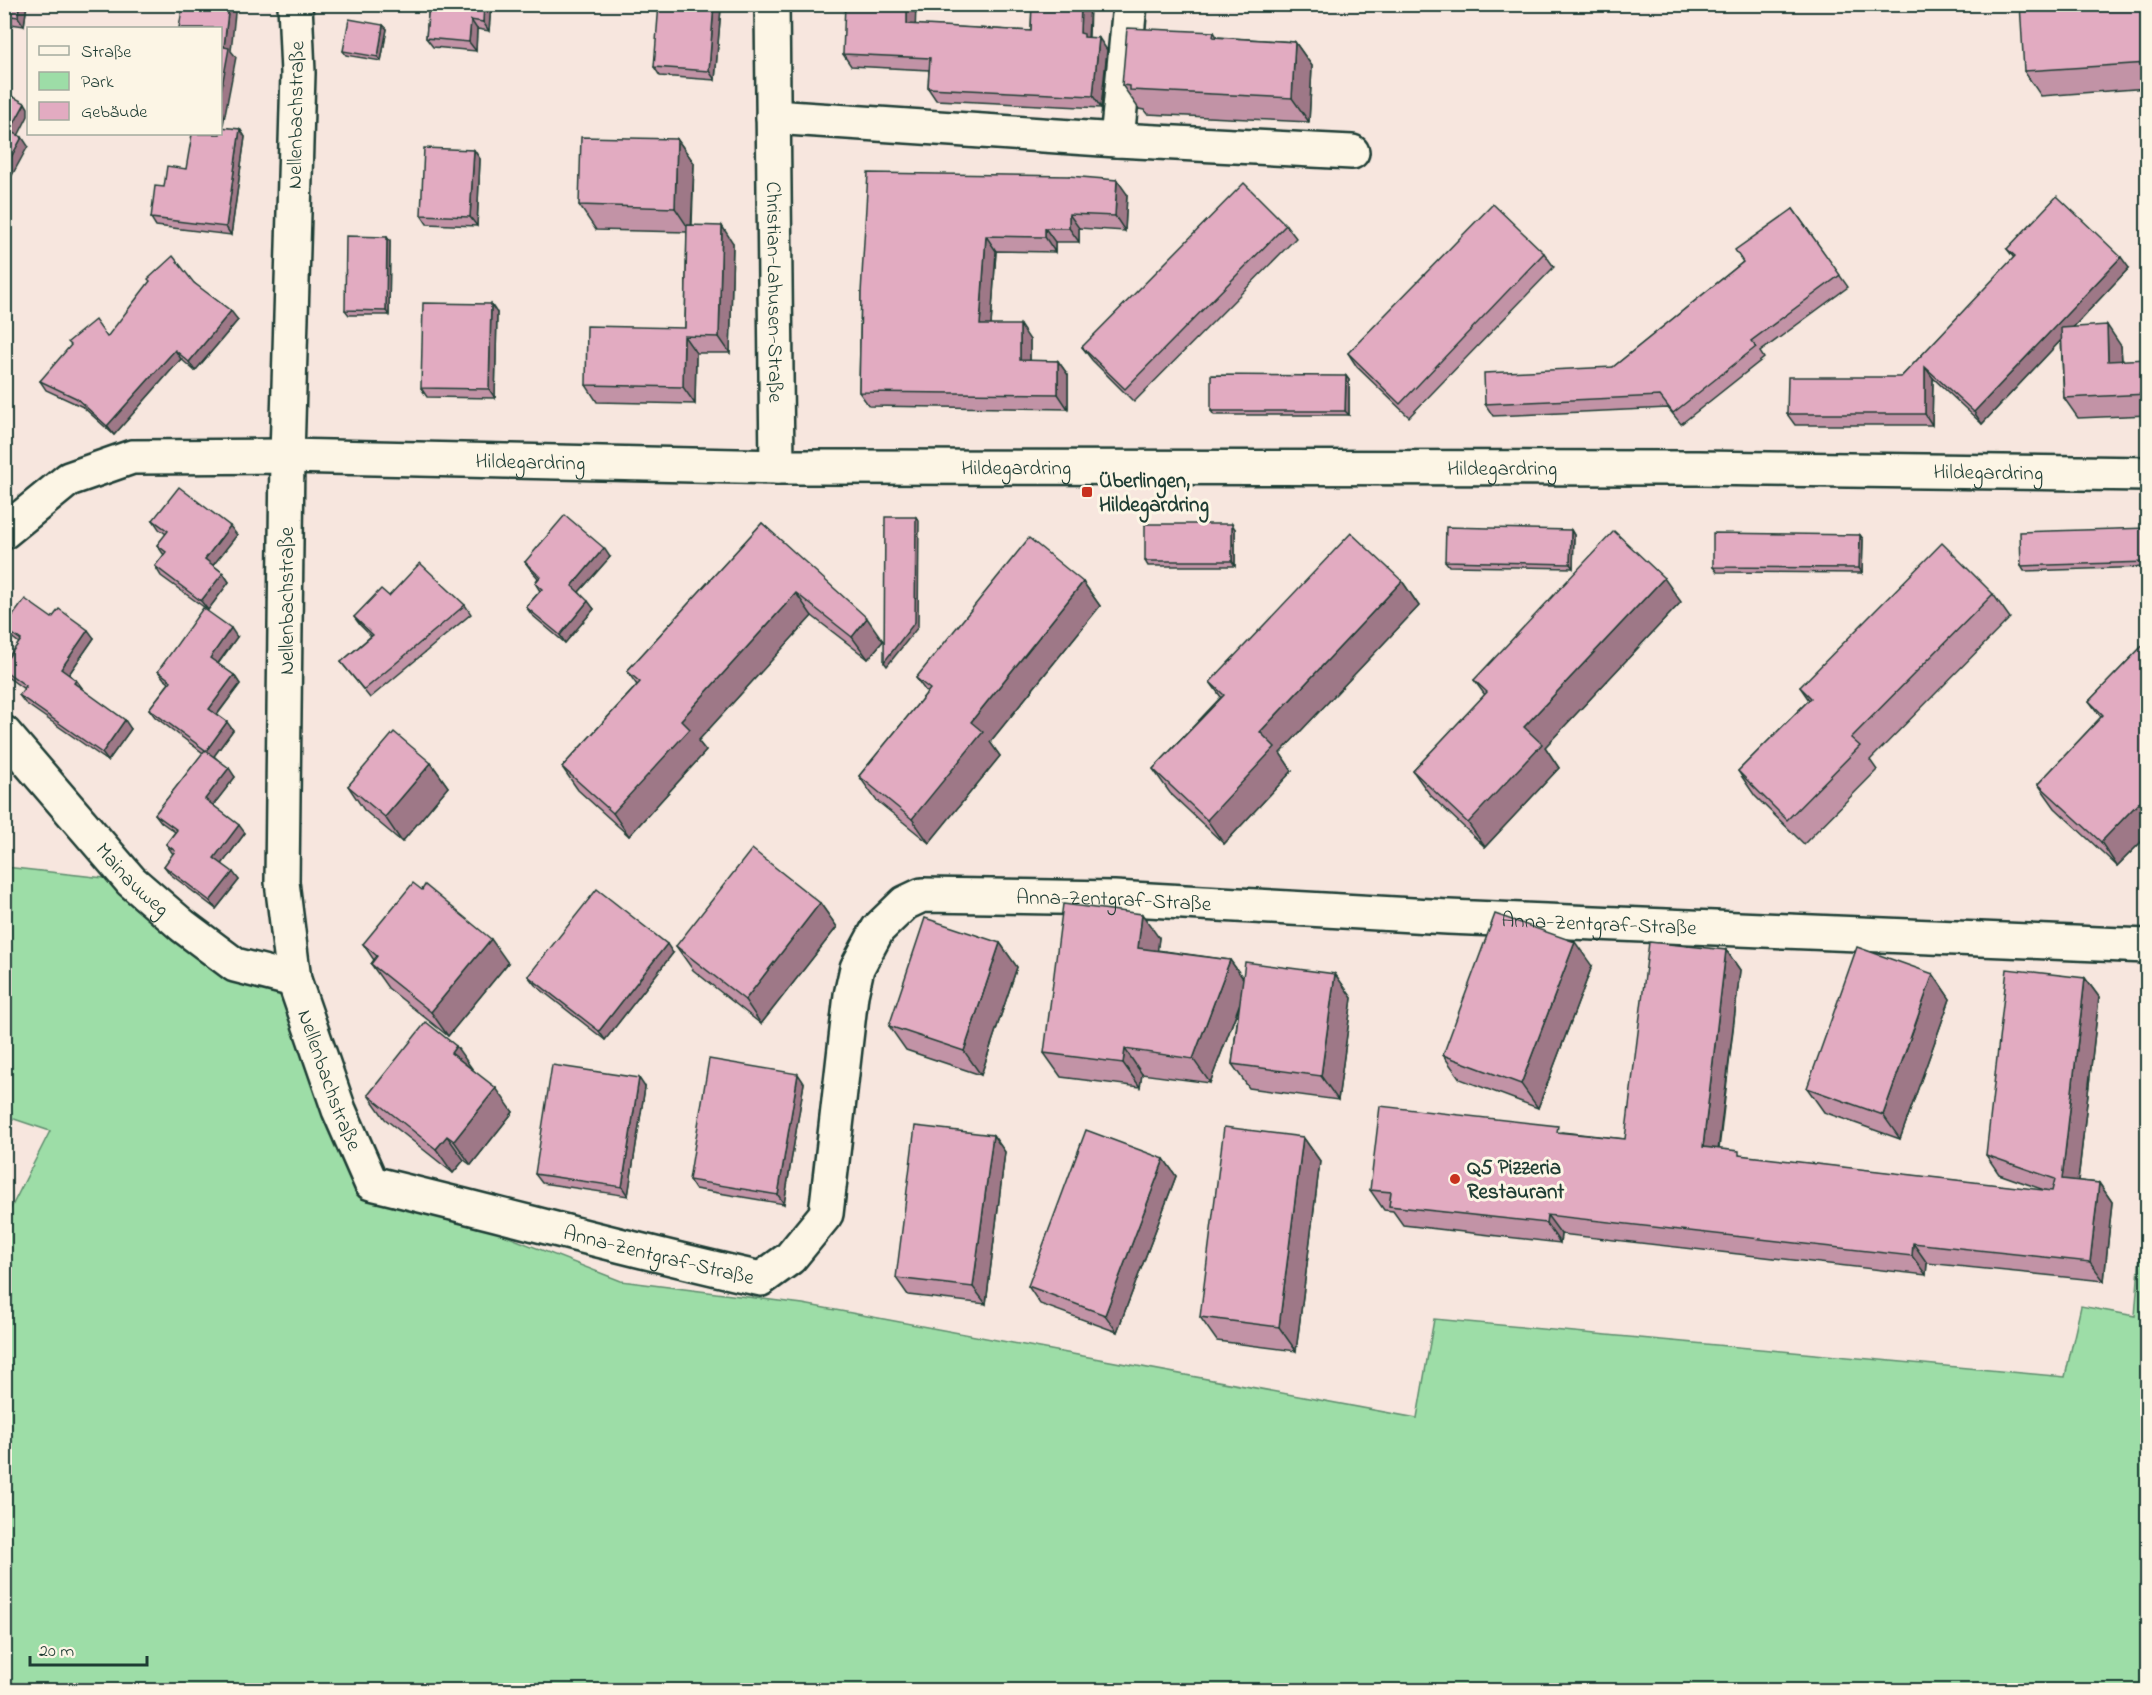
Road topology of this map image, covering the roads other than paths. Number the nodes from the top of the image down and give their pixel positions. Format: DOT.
graph roads {
  1 [pos="295,4"];
  2 [pos="772,4"];
  3 [pos="1130,4"];
  4 [pos="773,117"];
  5 [pos="1117,140"];
  6 [pos="1352,152"];
  7 [pos="287,456"];
  8 [pos="777,467"];
  9 [pos="2148,474"];
  10 [pos="4,532"];
  11 [pos="4,733"];
  12 [pos="2148,946"];
  13 [pos="294,980"];
  14 [pos="371,1183"];
  1 -- 7 [label="street, Nellenbachstraße"];
  2 -- 4 [label="street, Christian-Lahusen-Straße"];
  3 -- 5 [label="street"];
  4 -- 5 [label="street"];
  4 -- 8 [label="street, Christian-Lahusen-Straße"];
  5 -- 6 [label="street"];
  7 -- 8 [label="street, Hildegardring"];
  7 -- 10 [label="street, Hildegardring"];
  7 -- 13 [label="street, Nellenbachstraße"];
  8 -- 9 [label="street, Hildegardring"];
  11 -- 13 [label="street, Mainauweg"];
  12 -- 14 [label="street, Anna-Zentgraf-Straße"];
  13 -- 14 [label="street, Nellenbachstraße"];
}
